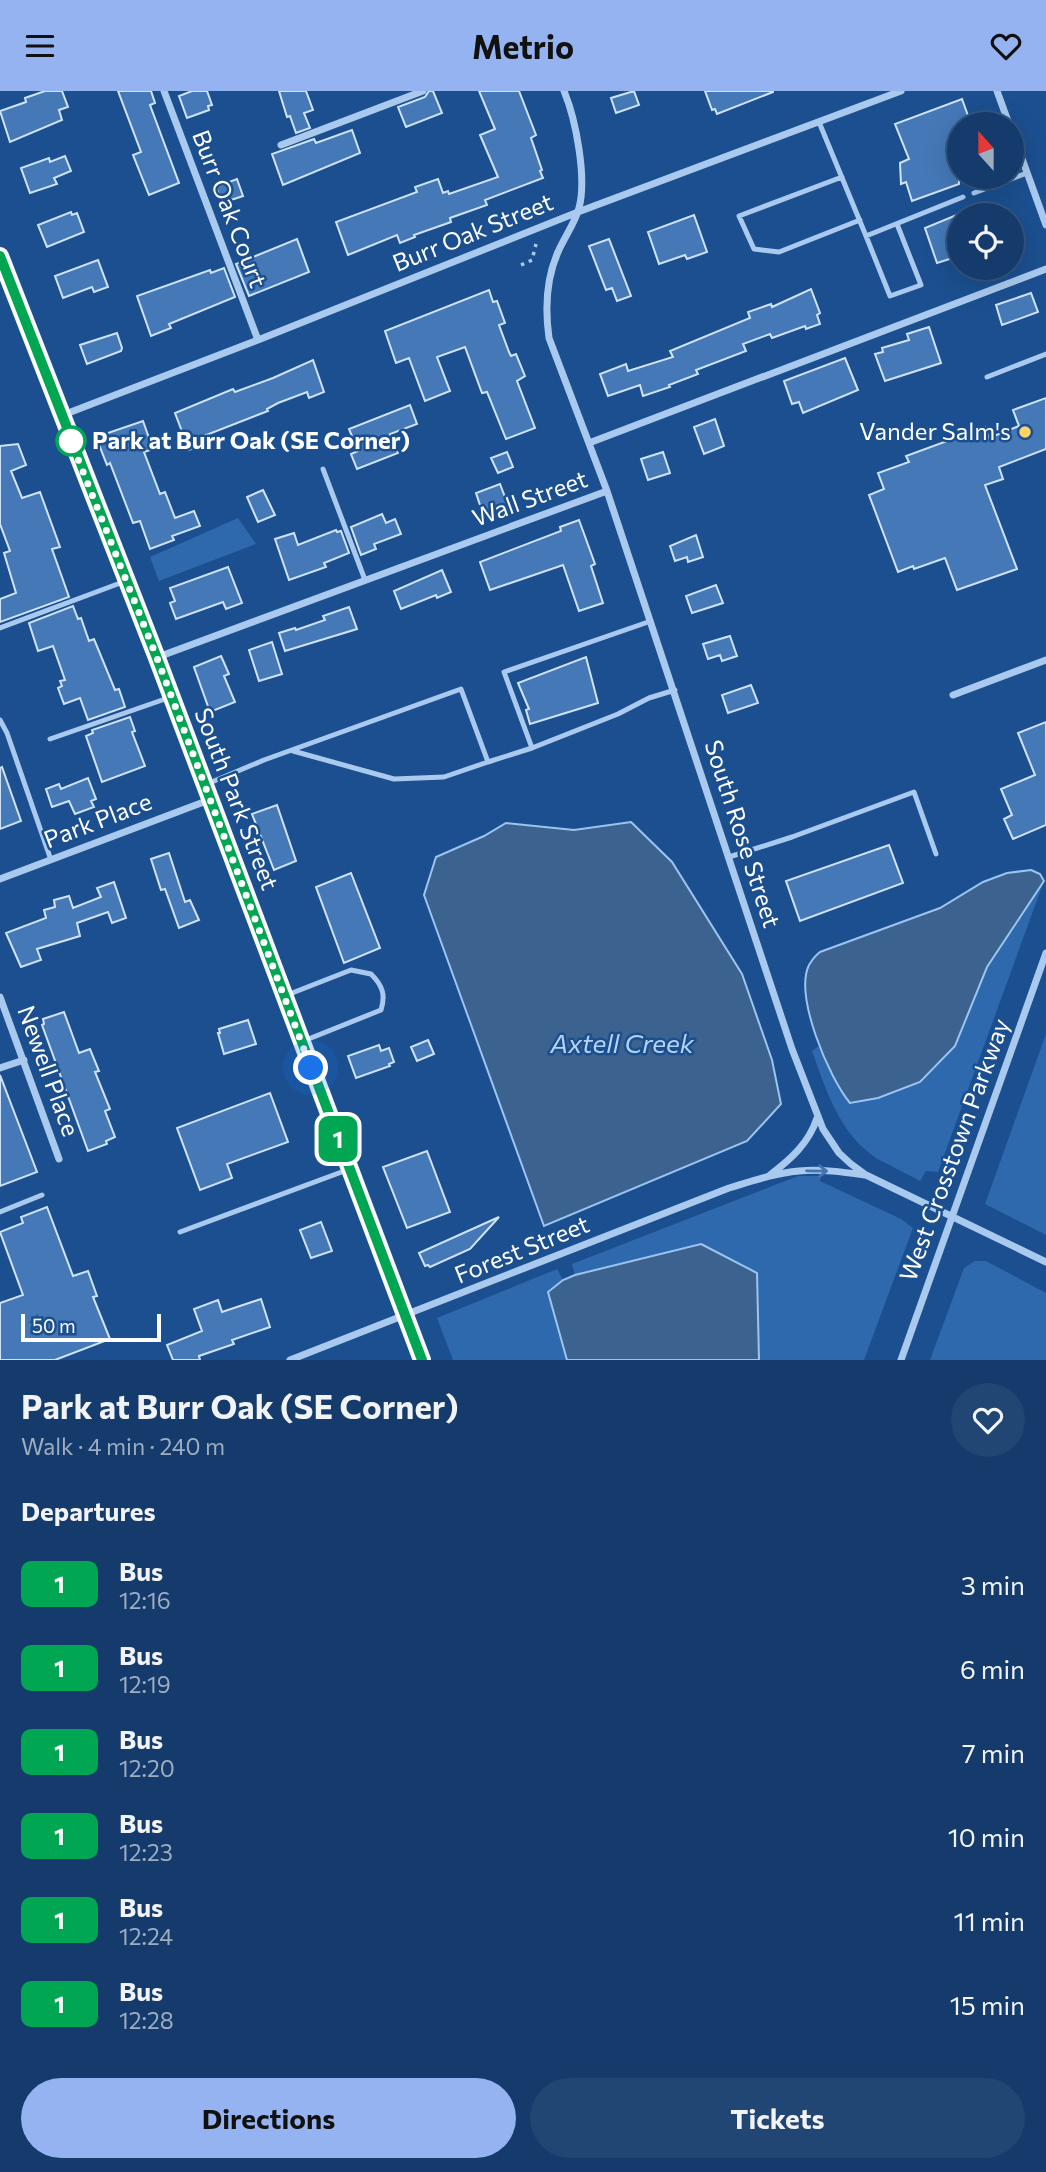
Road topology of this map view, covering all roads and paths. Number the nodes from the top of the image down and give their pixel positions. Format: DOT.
graph roads {
  1 [pos="164,91"];
  2 [pos="423,91"];
  3 [pos="564,91"];
  4 [pos="901,91"];
  5 [pos="997,91"];
  6 [pos="1005,112"];
  7 [pos="819,122"];
  8 [pos="281,145"];
  9 [pos="1024,165"];
  10 [pos="1027,173"];
  11 [pos="842,177"];
  12 [pos="974,193"];
  13 [pos="963,197"];
  14 [pos="1046,198"];
  15 [pos="1037,201"];
  16 [pos="578,212"];
  17 [pos="860,220"];
  18 [pos="897,224"];
  19 [pos="1046,225"];
  20 [pos="866,236"];
  21 [pos="536,244"];
  22 [pos="0,256"];
  23 [pos="521,265"];
  24 [pos="1046,269"];
  25 [pos="258,340"];
  26 [pos="1046,354"];
  27 [pos="986,377"];
  28 [pos="61,415"];
  29 [pos="589,443"];
  30 [pos="323,469"];
  31 [pos="607,491"];
  32 [pos="365,580"];
  33 [pos="126,581"];
  34 [pos="651,621"];
  35 [pos="0,628"];
  36 [pos="157,658"];
  37 [pos="1046,660"];
  38 [pos="675,690"];
  39 [pos="953,695"];
  40 [pos="171,697"];
  41 [pos="0,720"];
  42 [pos="50,739"];
  43 [pos="532,748"];
  44 [pos="292,751"];
  45 [pos="488,762"];
  46 [pos="207,792"];
  47 [pos="936,854"];
  48 [pos="729,857"];
  49 [pos="51,860"];
  50 [pos="0,879"];
  51 [pos="1046,953"];
  52 [pos="284,996"];
  53 [pos="0,997"];
  54 [pos="301,1042"];
  55 [pos="24,1060"];
  56 [pos="0,1068"];
  57 [pos="818,1117"];
  58 [pos="59,1159"];
  59 [pos="349,1169"];
  60 [pos="866,1175"];
  61 [pos="768,1177"];
  62 [pos="42,1195"];
  63 [pos="0,1212"];
  64 [pos="951,1216"];
  65 [pos="180,1232"];
  66 [pos="1046,1262"];
  67 [pos="405,1317"];
  68 [pos="290,1360"];
  69 [pos="422,1360"];
  70 [pos="901,1360"];
  1 -- 25 [label="street, Burr Oak Court"];
  2 -- 8 [label="street"];
  3 -- 16 [label="street"];
  4 -- 7 [label="street, Burr Oak Street"];
  5 -- 6 [label="street"];
  7 -- 11 [label="lane"];
  7 -- 16 [label="street, Burr Oak Street"];
  9 -- 10 [label="street"];
  10 -- 12 [label="lane"];
  10 -- 15 [label="street"];
  11 -- 17 [label="lane"];
  11 -- 17 [label="lane"];
  13 -- 18 [label="lane"];
  14 -- 15 [label="street"];
  15 -- 19 [label="street"];
  16 -- 25 [label="street, Burr Oak Street"];
  16 -- 29 [label="street"];
  17 -- 20 [label="lane"];
  18 -- 20 [label="lane"];
  18 -- 20 [label="lane"];
  21 -- 23 [label="path"];
  22 -- 28 [label="main road, South Park Street"];
  24 -- 29 [label="street, Wall Street"];
  25 -- 28 [label="street, Burr Oak Street"];
  26 -- 27 [label="lane"];
  28 -- 33 [label="main road, South Park Street"];
  29 -- 31 [label="street, Wall Street"];
  30 -- 32 [label="lane"];
  31 -- 32 [label="street, Wall Street"];
  31 -- 34 [label="street, South Rose Street"];
  32 -- 36 [label="street, Wall Street"];
  33 -- 35 [label="lane"];
  33 -- 36 [label="main road, South Park Street"];
  34 -- 38 [label="street, South Rose Street"];
  34 -- 43 [label="lane"];
  36 -- 40 [label="main road, South Park Street"];
  37 -- 39 [label="street"];
  38 -- 43 [label="lane"];
  38 -- 48 [label="street, South Rose Street"];
  40 -- 42 [label="lane"];
  40 -- 46 [label="main road, South Park Street"];
  41 -- 49 [label="lane"];
  43 -- 45 [label="lane"];
  44 -- 45 [label="lane"];
  44 -- 45 [label="lane"];
  44 -- 46 [label="lane"];
  46 -- 49 [label="street, Park Place"];
  46 -- 52 [label="main road, South Park Street"];
  47 -- 48 [label="lane"];
  48 -- 57 [label="street, South Rose Street"];
  49 -- 50 [label="street, Park Place"];
  51 -- 64 [label="street, West Crosstown Parkway"];
  52 -- 54 [label="main road, South Park Street"];
  52 -- 54 [label="lane"];
  53 -- 55 [label="street, Newell Place"];
  54 -- 59 [label="main road, South Park Street"];
  55 -- 56 [label="street"];
  55 -- 58 [label="street, Newell Place"];
  57 -- 60 [label="street, South Rose Street"];
  57 -- 61 [label="street, Forest Street"];
  59 -- 65 [label="lane"];
  59 -- 67 [label="main road, South Park Street"];
  61 -- 60 [label="street, Forest Street, one-way"];
  60 -- 64 [label="street"];
  61 -- 67 [label="street, Forest Street"];
  62 -- 63 [label="lane"];
  64 -- 66 [label="street"];
  64 -- 70 [label="street, West Crosstown Parkway"];
  67 -- 68 [label="street, Forest Street"];
  67 -- 69 [label="main road, South Park Street"];
}
